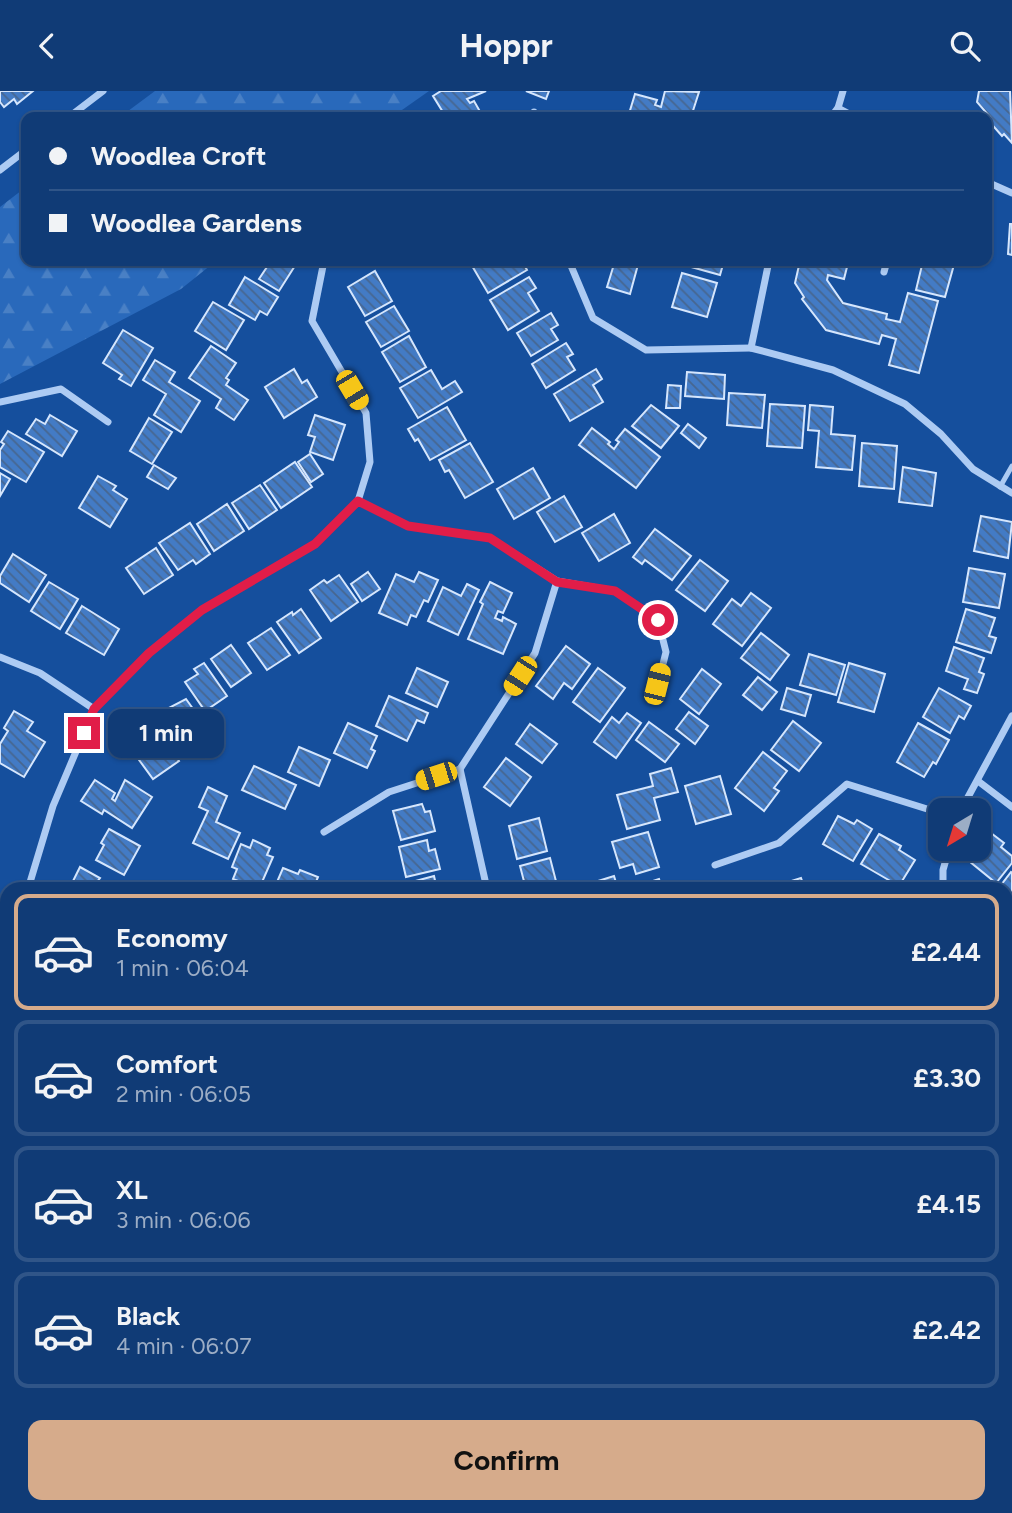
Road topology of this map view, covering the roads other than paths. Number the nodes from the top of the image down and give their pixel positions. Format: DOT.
graph roads {
  1 [pos="103,91"];
  2 [pos="843,91"];
  3 [pos="838,108"];
  4 [pos="76,112"];
  5 [pos="835,112"];
  6 [pos="846,112"];
  7 [pos="21,154"];
  8 [pos="0,170"];
  9 [pos="992,184"];
  10 [pos="1012,193"];
  11 [pos="323,266"];
  12 [pos="571,266"];
  13 [pos="768,266"];
  14 [pos="886,266"];
  15 [pos="884,272"];
  16 [pos="751,348"];
  17 [pos="0,402"];
  18 [pos="108,422"];
  19 [pos="1012,466"];
  20 [pos="1000,487"];
  21 [pos="1012,493"];
  22 [pos="358,501"];
  23 [pos="557,582"];
  24 [pos="0,657"];
  25 [pos="657,684"];
  26 [pos="94,709"];
  27 [pos="1012,716"];
  28 [pos="460,768"];
  29 [pos="978,781"];
  30 [pos="968,798"];
  31 [pos="1012,807"];
  32 [pos="928,809"];
  33 [pos="324,832"];
  34 [pos="945,861"];
  35 [pos="715,865"];
  36 [pos="30,882"];
  37 [pos="485,882"];
  38 [pos="943,882"];
  1 -- 4 [label="street"];
  2 -- 3 [label="street"];
  3 -- 5 [label="street"];
  3 -- 6 [label="street"];
  7 -- 8 [label="street"];
  9 -- 10 [label="street"];
  11 -- 22 [label="street"];
  12 -- 16 [label="street"];
  13 -- 16 [label="street"];
  14 -- 15 [label="street"];
  16 -- 20 [label="street"];
  17 -- 18 [label="street"];
  19 -- 20 [label="lane"];
  20 -- 21 [label="street"];
  22 -- 23 [label="street"];
  22 -- 26 [label="street"];
  23 -- 25 [label="street"];
  23 -- 28 [label="street"];
  24 -- 26 [label="street"];
  26 -- 36 [label="street"];
  27 -- 29 [label="street"];
  28 -- 33 [label="street"];
  28 -- 37 [label="street"];
  29 -- 30 [label="street"];
  29 -- 31 [label="street"];
  32 -- 35 [label="street"];
  34 -- 38 [label="street"];
}
